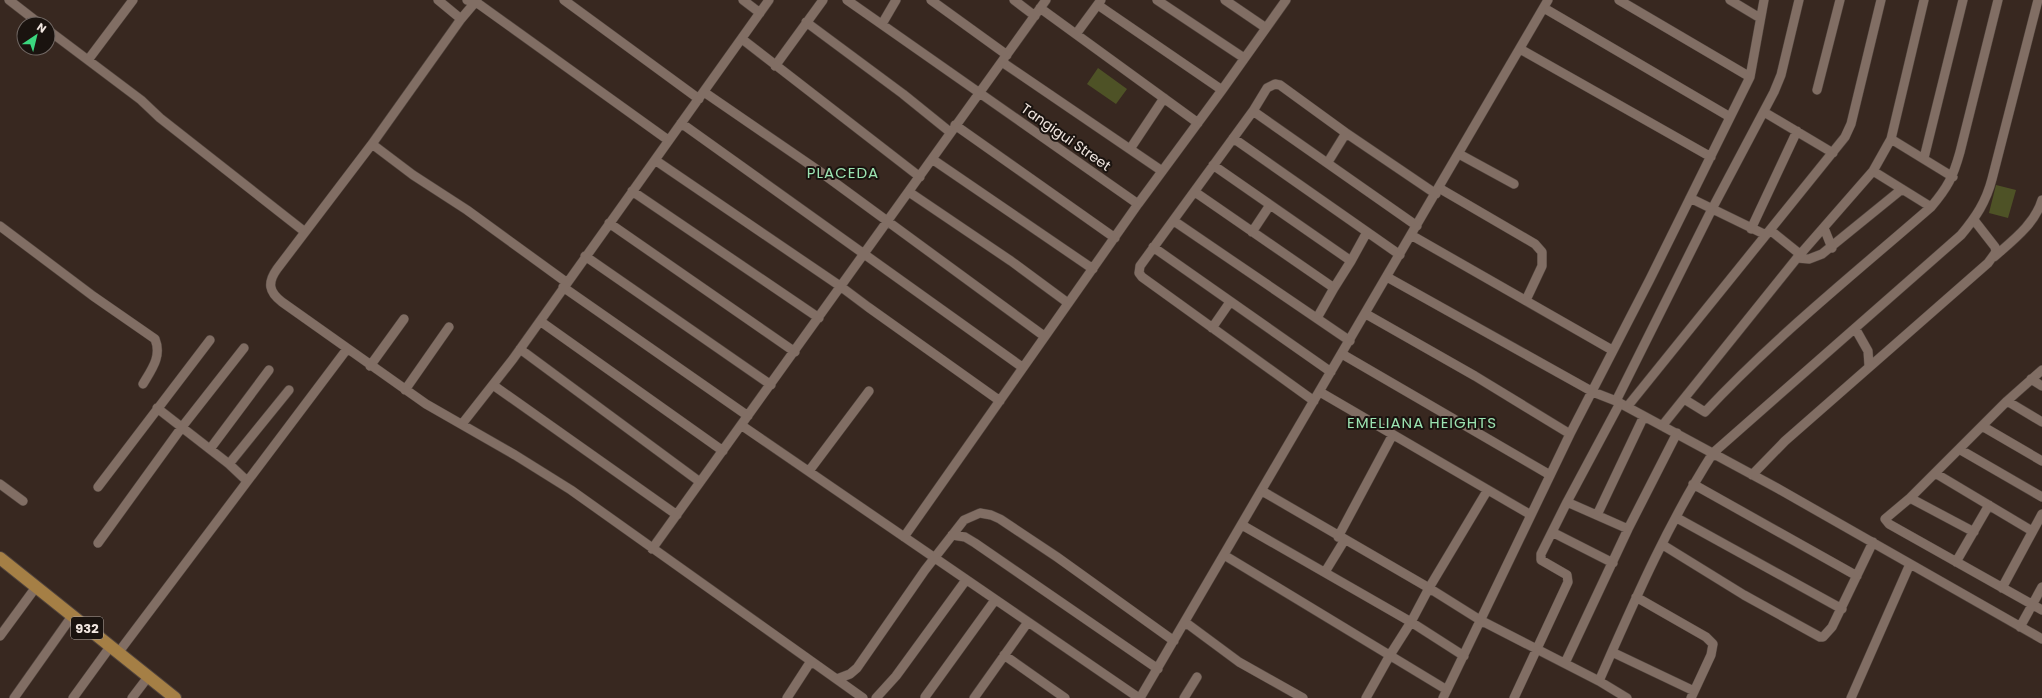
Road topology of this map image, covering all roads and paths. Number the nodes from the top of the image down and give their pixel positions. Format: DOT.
graph roads {
  1 [pos="9,0"];
  2 [pos="133,0"];
  3 [pos="438,0"];
  4 [pos="564,0"];
  5 [pos="743,0"];
  6 [pos="769,0"];
  7 [pos="823,0"];
  8 [pos="847,0"];
  9 [pos="896,0"];
  10 [pos="931,0"];
  11 [pos="1014,0"];
  12 [pos="1046,0"];
  13 [pos="1157,0"];
  14 [pos="1225,0"];
  15 [pos="1286,0"];
  16 [pos="1619,0"];
  17 [pos="1730,0"];
  18 [pos="1764,0"];
  19 [pos="1799,0"];
  20 [pos="1840,0"];
  21 [pos="1881,0"];
  22 [pos="1924,0"];
  23 [pos="1963,0"];
  24 [pos="1998,0"];
  25 [pos="2038,0"];
  26 [pos="473,1"];
  27 [pos="1099,3"];
  28 [pos="1546,4"];
  29 [pos="1038,12"];
  30 [pos="760,13"];
  31 [pos="30,16"];
  32 [pos="1760,18"];
  33 [pos="461,19"];
  34 [pos="806,22"];
  35 [pos="882,24"];
  36 [pos="1266,28"];
  37 [pos="1076,34"];
  38 [pos="56,36"];
  39 [pos="742,39"];
  40 [pos="1520,49"];
  41 [pos="1005,58"];
  42 [pos="1244,58"];
  43 [pos="88,60"];
  44 [pos="775,66"];
  45 [pos="1750,77"];
  46 [pos="1222,90"];
  47 [pos="1817,90"];
  48 [pos="978,93"];
  49 [pos="702,96"];
  50 [pos="1164,98"];
  51 [pos="1253,111"];
  52 [pos="1764,112"];
  53 [pos="1730,117"];
  54 [pos="681,123"];
  55 [pos="1198,123"];
  56 [pos="953,129"];
  57 [pos="1797,131"];
  58 [pos="1346,133"];
  59 [pos="1233,138"];
  60 [pos="1891,139"];
  61 [pos="668,140"];
  62 [pos="372,144"];
  63 [pos="1130,149"];
  64 [pos="1834,153"];
  65 [pos="1459,154"];
  66 [pos="1711,157"];
  67 [pos="1924,158"];
  68 [pos="932,159"];
  69 [pos="655,160"];
  70 [pos="1328,162"];
  71 [pos="1213,165"];
  72 [pos="1162,171"];
  73 [pos="1873,171"];
  74 [pos="920,176"];
  75 [pos="1953,176"];
  76 [pos="1514,184"];
  77 [pos="1902,189"];
  78 [pos="632,191"];
  79 [pos="1437,191"];
  80 [pos="909,192"];
  81 [pos="1195,192"];
  82 [pos="1690,198"];
  83 [pos="2042,200"];
  84 [pos="1138,204"];
  85 [pos="1270,205"];
  86 [pos="1931,207"];
  87 [pos="1712,209"];
  88 [pos="1974,220"];
  89 [pos="888,221"];
  90 [pos="1174,221"];
  91 [pos="608,223"];
  92 [pos="0,226"];
  93 [pos="1417,226"];
  94 [pos="1824,228"];
  95 [pos="1751,229"];
  96 [pos="305,232"];
  97 [pos="1252,232"];
  98 [pos="1367,232"];
  99 [pos="1768,233"];
  100 [pos="1411,236"];
  101 [pos="1115,238"];
  102 [pos="1153,247"];
  103 [pos="1832,248"];
  104 [pos="862,254"];
  105 [pos="1400,255"];
  106 [pos="585,256"];
  107 [pos="1799,256"];
  108 [pos="1994,257"];
  109 [pos="1351,261"];
  110 [pos="1093,269"];
  111 [pos="1388,277"];
  112 [pos="564,285"];
  113 [pos="840,286"];
  114 [pos="1334,288"];
  115 [pos="1526,300"];
  116 [pos="1230,302"];
  117 [pos="1068,303"];
  118 [pos="1366,314"];
  119 [pos="819,318"];
  120 [pos="1317,318"];
  121 [pos="404,319"];
  122 [pos="540,321"];
  123 [pos="450,326"];
  124 [pos="1212,328"];
  125 [pos="1855,328"];
  126 [pos="1044,336"];
  127 [pos="210,340"];
  128 [pos="1350,341"];
  129 [pos="244,348"];
  130 [pos="347,349"];
  131 [pos="520,349"];
  132 [pos="1612,350"];
  133 [pos="795,352"];
  134 [pos="1342,354"];
  135 [pos="370,366"];
  136 [pos="1869,366"];
  137 [pos="1022,367"];
  138 [pos="269,370"];
  139 [pos="2042,370"];
  140 [pos="1332,372"];
  141 [pos="2031,379"];
  142 [pos="143,384"];
  143 [pos="494,385"];
  144 [pos="771,385"];
  145 [pos="2042,386"];
  146 [pos="289,390"];
  147 [pos="405,390"];
  148 [pos="868,391"];
  149 [pos="1320,392"];
  150 [pos="1593,392"];
  151 [pos="1684,399"];
  152 [pos="1000,401"];
  153 [pos="1314,401"];
  154 [pos="2007,401"];
  155 [pos="1621,404"];
  156 [pos="157,408"];
  157 [pos="748,416"];
  158 [pos="1644,416"];
  159 [pos="2042,422"];
  160 [pos="462,424"];
  161 [pos="741,425"];
  162 [pos="1662,426"];
  163 [pos="1982,426"];
  164 [pos="182,427"];
  165 [pos="1677,433"];
  166 [pos="1570,434"];
  167 [pos="1392,436"];
  168 [pos="210,449"];
  169 [pos="1959,449"];
  170 [pos="723,451"];
  171 [pos="1713,453"];
  172 [pos="2042,461"];
  173 [pos="229,464"];
  174 [pos="809,471"];
  175 [pos="1935,473"];
  176 [pos="1550,475"];
  177 [pos="1752,475"];
  178 [pos="247,481"];
  179 [pos="700,482"];
  180 [pos="0,484"];
  181 [pos="1693,484"];
  182 [pos="98,487"];
  183 [pos="1262,491"];
  184 [pos="1487,491"];
  185 [pos="2042,497"];
  186 [pos="1910,498"];
  187 [pos="23,501"];
  188 [pos="1567,502"];
  189 [pos="1989,505"];
  190 [pos="2042,514"];
  191 [pos="677,515"];
  192 [pos="1531,515"];
  193 [pos="1597,515"];
  194 [pos="1676,518"];
  195 [pos="1242,525"];
  196 [pos="1628,529"];
  197 [pos="2032,531"];
  198 [pos="1552,532"];
  199 [pos="1974,532"];
  200 [pos="952,536"];
  201 [pos="904,537"];
  202 [pos="1341,539"];
  203 [pos="1873,542"];
  204 [pos="98,543"];
  205 [pos="1663,546"];
  206 [pos="652,549"];
  207 [pos="1224,555"];
  208 [pos="0,558"];
  209 [pos="935,558"];
  210 [pos="1956,562"];
  211 [pos="1613,563"];
  212 [pos="1910,564"];
  213 [pos="1324,572"];
  214 [pos="1857,576"];
  215 [pos="966,580"];
  216 [pos="36,587"];
  217 [pos="2042,587"];
  218 [pos="1429,588"];
  219 [pos="2002,588"];
  220 [pos="1636,597"];
  221 [pos="995,600"];
  222 [pos="2033,605"];
  223 [pos="1842,609"];
  224 [pos="2042,610"];
  225 [pos="72,616"];
  226 [pos="1480,620"];
  227 [pos="1028,622"];
  228 [pos="1185,622"];
  229 [pos="1411,622"];
  230 [pos="2020,627"];
  231 [pos="0,636"];
  232 [pos="2042,639"];
  233 [pos="1174,641"];
  234 [pos="114,650"];
  235 [pos="1536,650"];
  236 [pos="1612,652"];
  237 [pos="1004,655"];
  238 [pos="1390,655"];
  239 [pos="1464,656"];
  240 [pos="811,661"];
  241 [pos="1565,663"];
  242 [pos="1158,669"];
  243 [pos="148,677"];
  244 [pos="1197,677"];
  245 [pos="837,679"];
  246 [pos="1599,681"];
  247 [pos="1445,694"];
  248 [pos="1609,694"];
  249 [pos="1693,694"];
  250 [pos="1053,695"];
  251 [pos="925,697"];
  252 [pos="14,698"];
  253 [pos="73,698"];
  254 [pos="132,698"];
  255 [pos="175,698"];
  256 [pos="787,698"];
  257 [pos="863,698"];
  258 [pos="876,698"];
  259 [pos="974,698"];
  260 [pos="1065,698"];
  261 [pos="1140,698"];
  262 [pos="1184,698"];
  263 [pos="1303,698"];
  264 [pos="1366,698"];
  265 [pos="1514,698"];
  266 [pos="1628,698"];
  267 [pos="1851,698"];
  1 -- 31 [label="street"];
  2 -- 43 [label="street"];
  3 -- 33 [label="street"];
  4 -- 49 [label="street"];
  5 -- 30 [label="street"];
  6 -- 30 [label="street"];
  7 -- 34 [label="street"];
  8 -- 35 [label="street, Tangigui Street"];
  9 -- 35 [label="street"];
  10 -- 41 [label="street"];
  11 -- 29 [label="street"];
  12 -- 29 [label="street"];
  13 -- 42 [label="street"];
  14 -- 36 [label="street"];
  15 -- 36 [label="street"];
  16 -- 45 [label="street"];
  17 -- 32 [label="street"];
  18 -- 32 [label="street"];
  19 -- 52 [label="street"];
  20 -- 47 [label="street"];
  21 -- 64 [label="street"];
  22 -- 60 [label="street"];
  23 -- 67 [label="street"];
  24 -- 75 [label="street"];
  25 -- 88 [label="street"];
  26 -- 33 [label="street"];
  26 -- 61 [label="street"];
  27 -- 37 [label="street"];
  27 -- 46 [label="street"];
  28 -- 40 [label="street"];
  28 -- 53 [label="street"];
  29 -- 37 [label="street"];
  29 -- 41 [label="street"];
  30 -- 39 [label="street"];
  32 -- 45 [label="street"];
  33 -- 62 [label="street"];
  34 -- 44 [label="street"];
  34 -- 56 [label="street"];
  35 -- 48 [label="street, Tangigui Street"];
  36 -- 42 [label="street"];
  37 -- 50 [label="street"];
  38 -- 43 [label="street"];
  39 -- 44 [label="street"];
  39 -- 49 [label="street"];
  40 -- 65 [label="street"];
  40 -- 66 [label="street"];
  41 -- 48 [label="street"];
  41 -- 63 [label="street"];
  42 -- 46 [label="street"];
  43 -- 96 [label="street"];
  44 -- 74 [label="street"];
  45 -- 53 [label="street"];
  46 -- 55 [label="street"];
  48 -- 56 [label="street"];
  48 -- 84 [label="street, Tangigui Street"];
  49 -- 54 [label="street"];
  49 -- 89 [label="street"];
  50 -- 55 [label="street"];
  50 -- 63 [label="street"];
  51 -- 58 [label="street"];
  51 -- 59 [label="street"];
  51 -- 70 [label="street"];
  52 -- 57 [label="street"];
  52 -- 87 [label="street"];
  53 -- 66 [label="street"];
  54 -- 61 [label="street"];
  54 -- 104 [label="street"];
  55 -- 72 [label="street"];
  56 -- 68 [label="street"];
  56 -- 101 [label="street"];
  57 -- 64 [label="street"];
  57 -- 95 [label="street"];
  58 -- 70 [label="street"];
  58 -- 79 [label="street"];
  59 -- 71 [label="street"];
  59 -- 98 [label="street"];
  60 -- 67 [label="street"];
  60 -- 73 [label="street"];
  61 -- 69 [label="street"];
  62 -- 96 [label="street"];
  62 -- 112 [label="street"];
  63 -- 72 [label="street"];
  64 -- 99 [label="street"];
  65 -- 76 [label="street"];
  65 -- 79 [label="street"];
  66 -- 82 [label="street"];
  67 -- 75 [label="street"];
  68 -- 74 [label="street"];
  68 -- 110 [label="street"];
  69 -- 78 [label="street"];
  69 -- 113 [label="street"];
  70 -- 93 [label="street"];
  71 -- 81 [label="street"];
  71 -- 85 [label="street"];
  72 -- 84 [label="street"];
  73 -- 77 [label="street"];
  73 -- 94 [label="street"];
  74 -- 80 [label="street"];
  75 -- 86 [label="street"];
  77 -- 86 [label="street"];
  77 -- 103 [label="street"];
  78 -- 91 [label="street"];
  78 -- 119 [label="street"];
  79 -- 93 [label="street"];
  79 -- 115 [label="street"];
  80 -- 89 [label="street"];
  80 -- 117 [label="street"];
  81 -- 90 [label="street"];
  81 -- 97 [label="street"];
  82 -- 87 [label="street"];
  82 -- 132 [label="street"];
  83 -- 108 [label="street"];
  84 -- 101 [label="street"];
  85 -- 97 [label="street"];
  85 -- 109 [label="street"];
  86 -- 151 [label="street"];
  87 -- 95 [label="street"];
  87 -- 155 [label="street"];
  88 -- 108 [label="street"];
  88 -- 125 [label="street"];
  89 -- 104 [label="street"];
  89 -- 126 [label="street"];
  90 -- 102 [label="street"];
  90 -- 120 [label="street"];
  91 -- 106 [label="street"];
  91 -- 133 [label="street"];
  92 -- 142 [label="street"];
  93 -- 100 [label="street"];
  94 -- 103 [label="street"];
  94 -- 107 [label="street"];
  95 -- 99 [label="street"];
  96 -- 130 [label="street"];
  97 -- 114 [label="street"];
  98 -- 105 [label="street"];
  98 -- 109 [label="street"];
  99 -- 107 [label="street"];
  99 -- 155 [label="street"];
  100 -- 105 [label="street"];
  100 -- 115 [label="street"];
  101 -- 110 [label="street"];
  102 -- 116 [label="street"];
  102 -- 124 [label="street"];
  103 -- 107 [label="street"];
  104 -- 113 [label="street"];
  104 -- 137 [label="street"];
  105 -- 111 [label="street"];
  106 -- 112 [label="street"];
  106 -- 144 [label="street"];
  107 -- 151 [label="street"];
  108 -- 136 [label="street"];
  109 -- 114 [label="street"];
  110 -- 117 [label="street"];
  111 -- 118 [label="street"];
  111 -- 150 [label="street"];
  112 -- 122 [label="street"];
  112 -- 157 [label="street"];
  113 -- 119 [label="street"];
  113 -- 152 [label="street"];
  114 -- 120 [label="street"];
  115 -- 132 [label="street"];
  116 -- 124 [label="street"];
  116 -- 140 [label="street"];
  117 -- 126 [label="street"];
  118 -- 128 [label="street"];
  118 -- 166 [label="street"];
  119 -- 133 [label="street"];
  120 -- 128 [label="street"];
  121 -- 135 [label="street"];
  122 -- 131 [label="street"];
  122 -- 170 [label="street"];
  123 -- 147 [label="street"];
  124 -- 153 [label="street"];
  125 -- 136 [label="street"];
  125 -- 171 [label="street"];
  126 -- 137 [label="street"];
  127 -- 156 [label="street"];
  128 -- 134 [label="street"];
  129 -- 164 [label="street"];
  130 -- 135 [label="street"];
  130 -- 178 [label="street"];
  131 -- 143 [label="street"];
  131 -- 179 [label="street"];
  132 -- 150 [label="street"];
  133 -- 144 [label="street"];
  134 -- 140 [label="street"];
  134 -- 176 [label="street"];
  135 -- 147 [label="street"];
  136 -- 177 [label="street"];
  137 -- 152 [label="street"];
  138 -- 168 [label="street"];
  139 -- 141 [label="street"];
  140 -- 149 [label="street"];
  141 -- 145 [label="street"];
  141 -- 154 [label="street"];
  143 -- 160 [label="street"];
  143 -- 191 [label="street"];
  144 -- 157 [label="street"];
  146 -- 173 [label="street"];
  147 -- 160 [label="street"];
  148 -- 174 [label="street"];
  149 -- 153 [label="street"];
  149 -- 167 [label="street"];
  150 -- 155 [label="street"];
  150 -- 166 [label="street"];
  151 -- 162 [label="street"];
  152 -- 201 [label="street"];
  153 -- 183 [label="street"];
  154 -- 159 [label="street"];
  154 -- 163 [label="street"];
  155 -- 158 [label="street"];
  155 -- 188 [label="street"];
  156 -- 164 [label="street"];
  156 -- 182 [label="street"];
  157 -- 161 [label="street"];
  158 -- 162 [label="street"];
  158 -- 193 [label="street"];
  160 -- 206 [label="street"];
  161 -- 170 [label="street"];
  161 -- 174 [label="street"];
  162 -- 165 [label="street"];
  163 -- 169 [label="street"];
  163 -- 172 [label="street"];
  164 -- 168 [label="street"];
  164 -- 204 [label="street"];
  165 -- 171 [label="street"];
  165 -- 196 [label="street"];
  166 -- 176 [label="street"];
  167 -- 184 [label="street"];
  167 -- 202 [label="street"];
  168 -- 173 [label="street"];
  169 -- 175 [label="street"];
  169 -- 185 [label="street"];
  170 -- 179 [label="street"];
  171 -- 177 [label="street"];
  171 -- 181 [label="street"];
  173 -- 178 [label="street"];
  174 -- 201 [label="street"];
  175 -- 186 [label="street"];
  175 -- 189 [label="street"];
  176 -- 192 [label="street"];
  177 -- 203 [label="street"];
  178 -- 234 [label="street"];
  179 -- 191 [label="street"];
  180 -- 187 [label="street"];
  181 -- 194 [label="street"];
  181 -- 214 [label="street"];
  183 -- 195 [label="street"];
  183 -- 202 [label="street"];
  184 -- 192 [label="street"];
  184 -- 218 [label="street"];
  186 -- 199 [label="street"];
  186 -- 210 [label="street"];
  188 -- 193 [label="street"];
  188 -- 198 [label="street"];
  189 -- 197 [label="street"];
  189 -- 199 [label="street"];
  190 -- 197 [label="street"];
  191 -- 206 [label="street"];
  192 -- 226 [label="street"];
  193 -- 196 [label="street"];
  194 -- 205 [label="street"];
  194 -- 223 [label="street"];
  195 -- 207 [label="street"];
  195 -- 213 [label="street"];
  196 -- 211 [label="street"];
  197 -- 219 [label="street"];
  198 -- 211 [label="street"];
  198 -- 235 [label="street"];
  199 -- 210 [label="street"];
  200 -- 209 [label="street"];
  200 -- 233 [label="street"];
  200 -- 242 [label="street"];
  201 -- 209 [label="street"];
  202 -- 213 [label="street"];
  202 -- 218 [label="street"];
  203 -- 212 [label="street"];
  203 -- 214 [label="street"];
  205 -- 220 [label="street"];
  205 -- 223 [label="street"];
  206 -- 240 [label="street"];
  207 -- 228 [label="street"];
  207 -- 238 [label="street"];
  208 -- 216 [label="main road, 932"];
  209 -- 215 [label="street"];
  209 -- 245 [label="street"];
  210 -- 219 [label="street"];
  211 -- 241 [label="street"];
  212 -- 230 [label="street"];
  212 -- 267 [label="street"];
  213 -- 229 [label="street"];
  214 -- 223 [label="street"];
  215 -- 221 [label="street"];
  215 -- 258 [label="street"];
  216 -- 225 [label="main road, 932"];
  216 -- 231 [label="street"];
  217 -- 222 [label="street"];
  218 -- 226 [label="street"];
  218 -- 229 [label="street"];
  219 -- 222 [label="street"];
  220 -- 236 [label="street"];
  220 -- 249 [label="street"];
  221 -- 227 [label="street"];
  221 -- 251 [label="street"];
  222 -- 224 [label="street"];
  222 -- 230 [label="street"];
  225 -- 234 [label="main road, 932"];
  225 -- 252 [label="street"];
  226 -- 235 [label="street"];
  226 -- 239 [label="street"];
  227 -- 237 [label="street"];
  227 -- 261 [label="street"];
  228 -- 233 [label="street"];
  228 -- 263 [label="street"];
  229 -- 238 [label="street"];
  229 -- 239 [label="street"];
  230 -- 232 [label="street"];
  233 -- 242 [label="street"];
  234 -- 243 [label="main road, 932"];
  234 -- 253 [label="street"];
  235 -- 241 [label="street"];
  235 -- 265 [label="street"];
  236 -- 246 [label="street"];
  236 -- 249 [label="street"];
  237 -- 250 [label="street"];
  237 -- 259 [label="street"];
  238 -- 247 [label="street"];
  238 -- 264 [label="street"];
  239 -- 247 [label="street"];
  240 -- 245 [label="street"];
  240 -- 256 [label="street"];
  241 -- 246 [label="street"];
  242 -- 261 [label="street"];
  243 -- 254 [label="street"];
  243 -- 255 [label="main road, 932"];
  244 -- 262 [label="street"];
  245 -- 257 [label="street"];
  246 -- 248 [label="street"];
  248 -- 266 [label="street"];
  250 -- 260 [label="street"];
}
